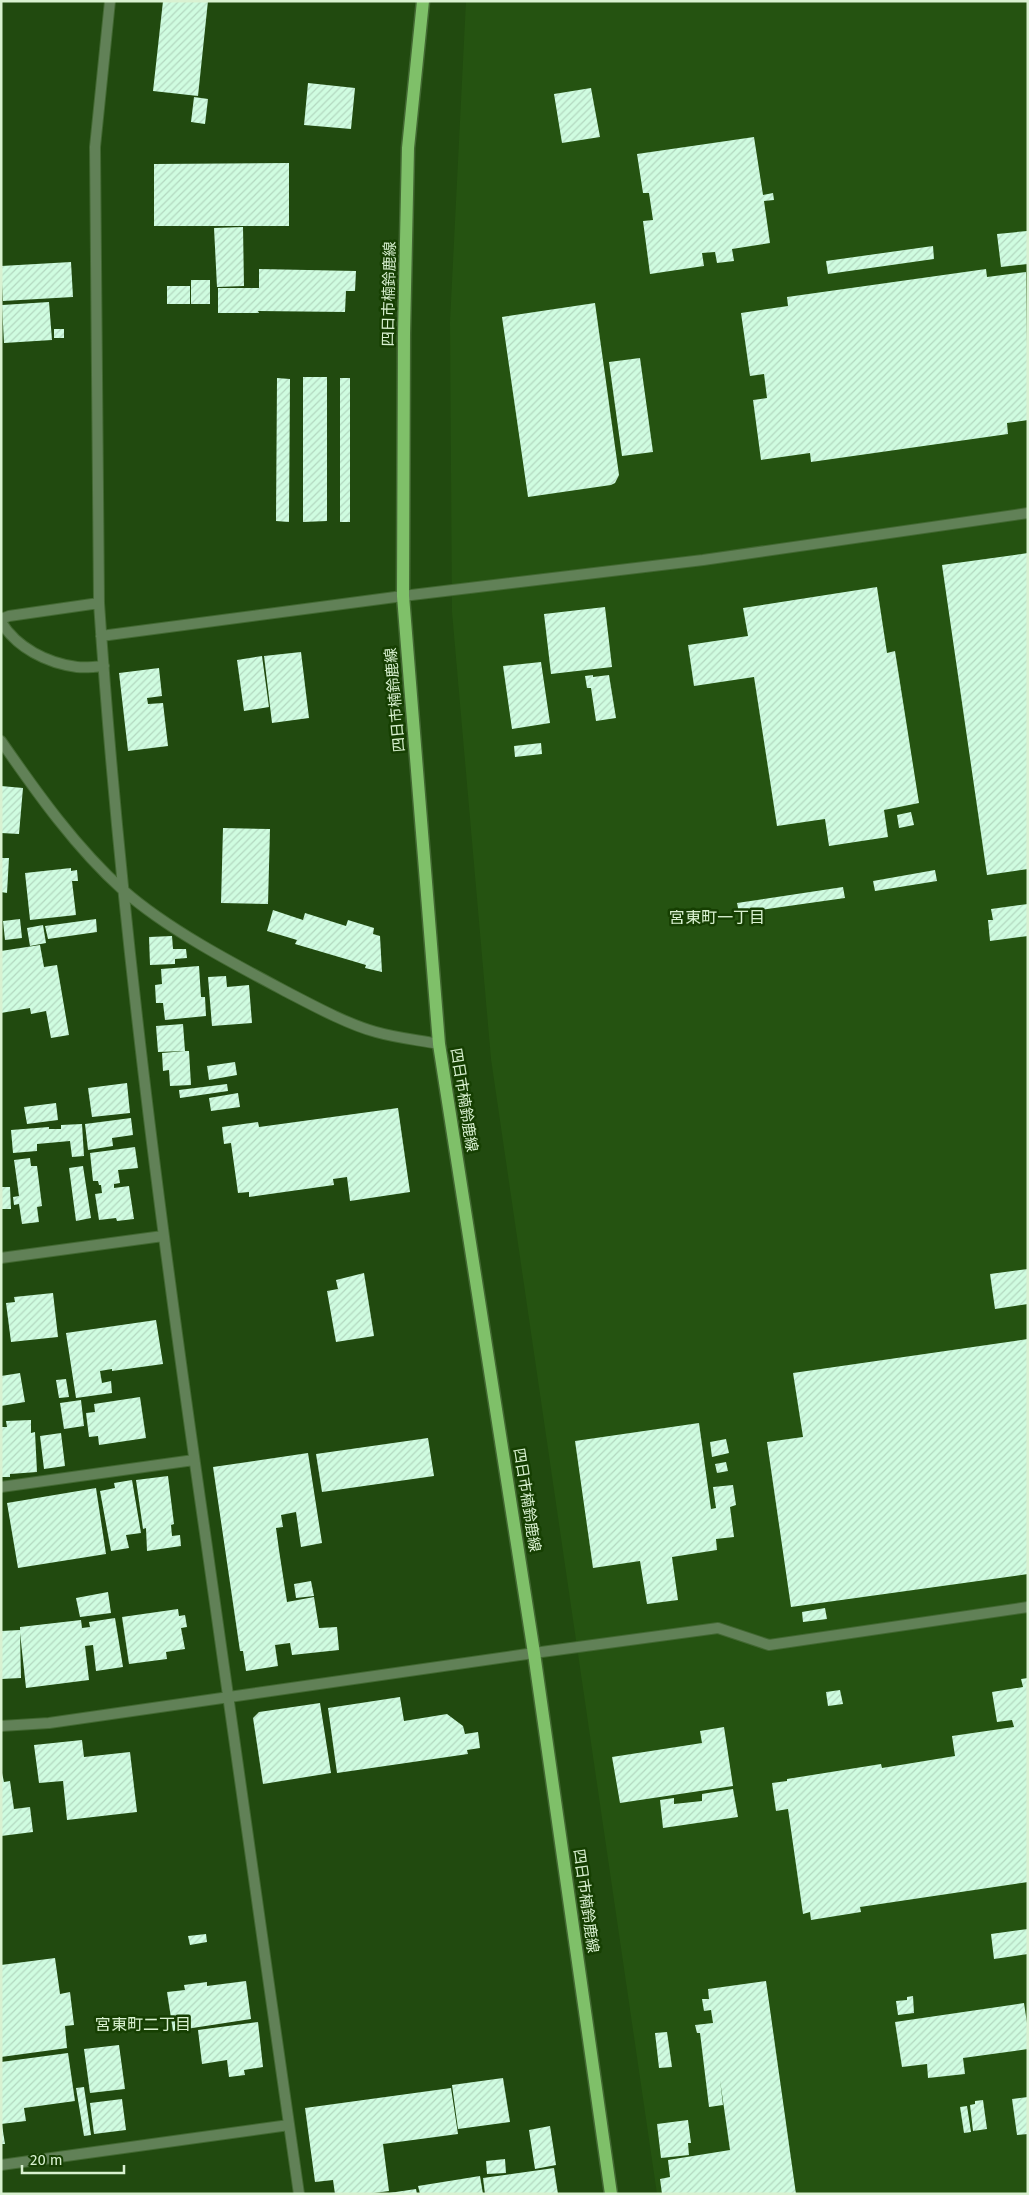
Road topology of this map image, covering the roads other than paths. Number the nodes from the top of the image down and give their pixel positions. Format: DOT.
graph roads {
  1 [pos="110,1"];
  2 [pos="423,1"];
  3 [pos="1028,513"];
  4 [pos="403,596"];
  5 [pos="99,603"];
  6 [pos="1,621"];
  7 [pos="102,636"];
  8 [pos="104,666"];
  9 [pos="1,741"];
  10 [pos="124,891"];
  11 [pos="439,1044"];
  12 [pos="163,1236"];
  13 [pos="1,1258"];
  14 [pos="194,1460"];
  15 [pos="1,1487"];
  16 [pos="1028,1607"];
  17 [pos="534,1653"];
  18 [pos="228,1697"];
  19 [pos="1,1726"];
  20 [pos="289,2125"];
  21 [pos="1,2165"];
  22 [pos="299,2194"];
  23 [pos="611,2194"];
  1 -- 5 [label="street"];
  2 -- 4 [label="main road, 四日市楠鈴鹿線"];
  3 -- 4 [label="street"];
  4 -- 7 [label="street"];
  4 -- 11 [label="main road, 四日市楠鈴鹿線"];
  5 -- 6 [label="street"];
  5 -- 7 [label="street"];
  6 -- 8 [label="street"];
  7 -- 8 [label="street"];
  8 -- 10 [label="street"];
  9 -- 10 [label="street"];
  10 -- 11 [label="street"];
  10 -- 12 [label="street"];
  11 -- 17 [label="main road, 四日市楠鈴鹿線"];
  12 -- 13 [label="street"];
  12 -- 14 [label="street"];
  14 -- 15 [label="street"];
  14 -- 18 [label="street"];
  16 -- 17 [label="street"];
  17 -- 18 [label="street"];
  17 -- 23 [label="main road, 四日市楠鈴鹿線"];
  18 -- 19 [label="street"];
  18 -- 20 [label="street"];
  20 -- 21 [label="street"];
  20 -- 22 [label="street"];
}
